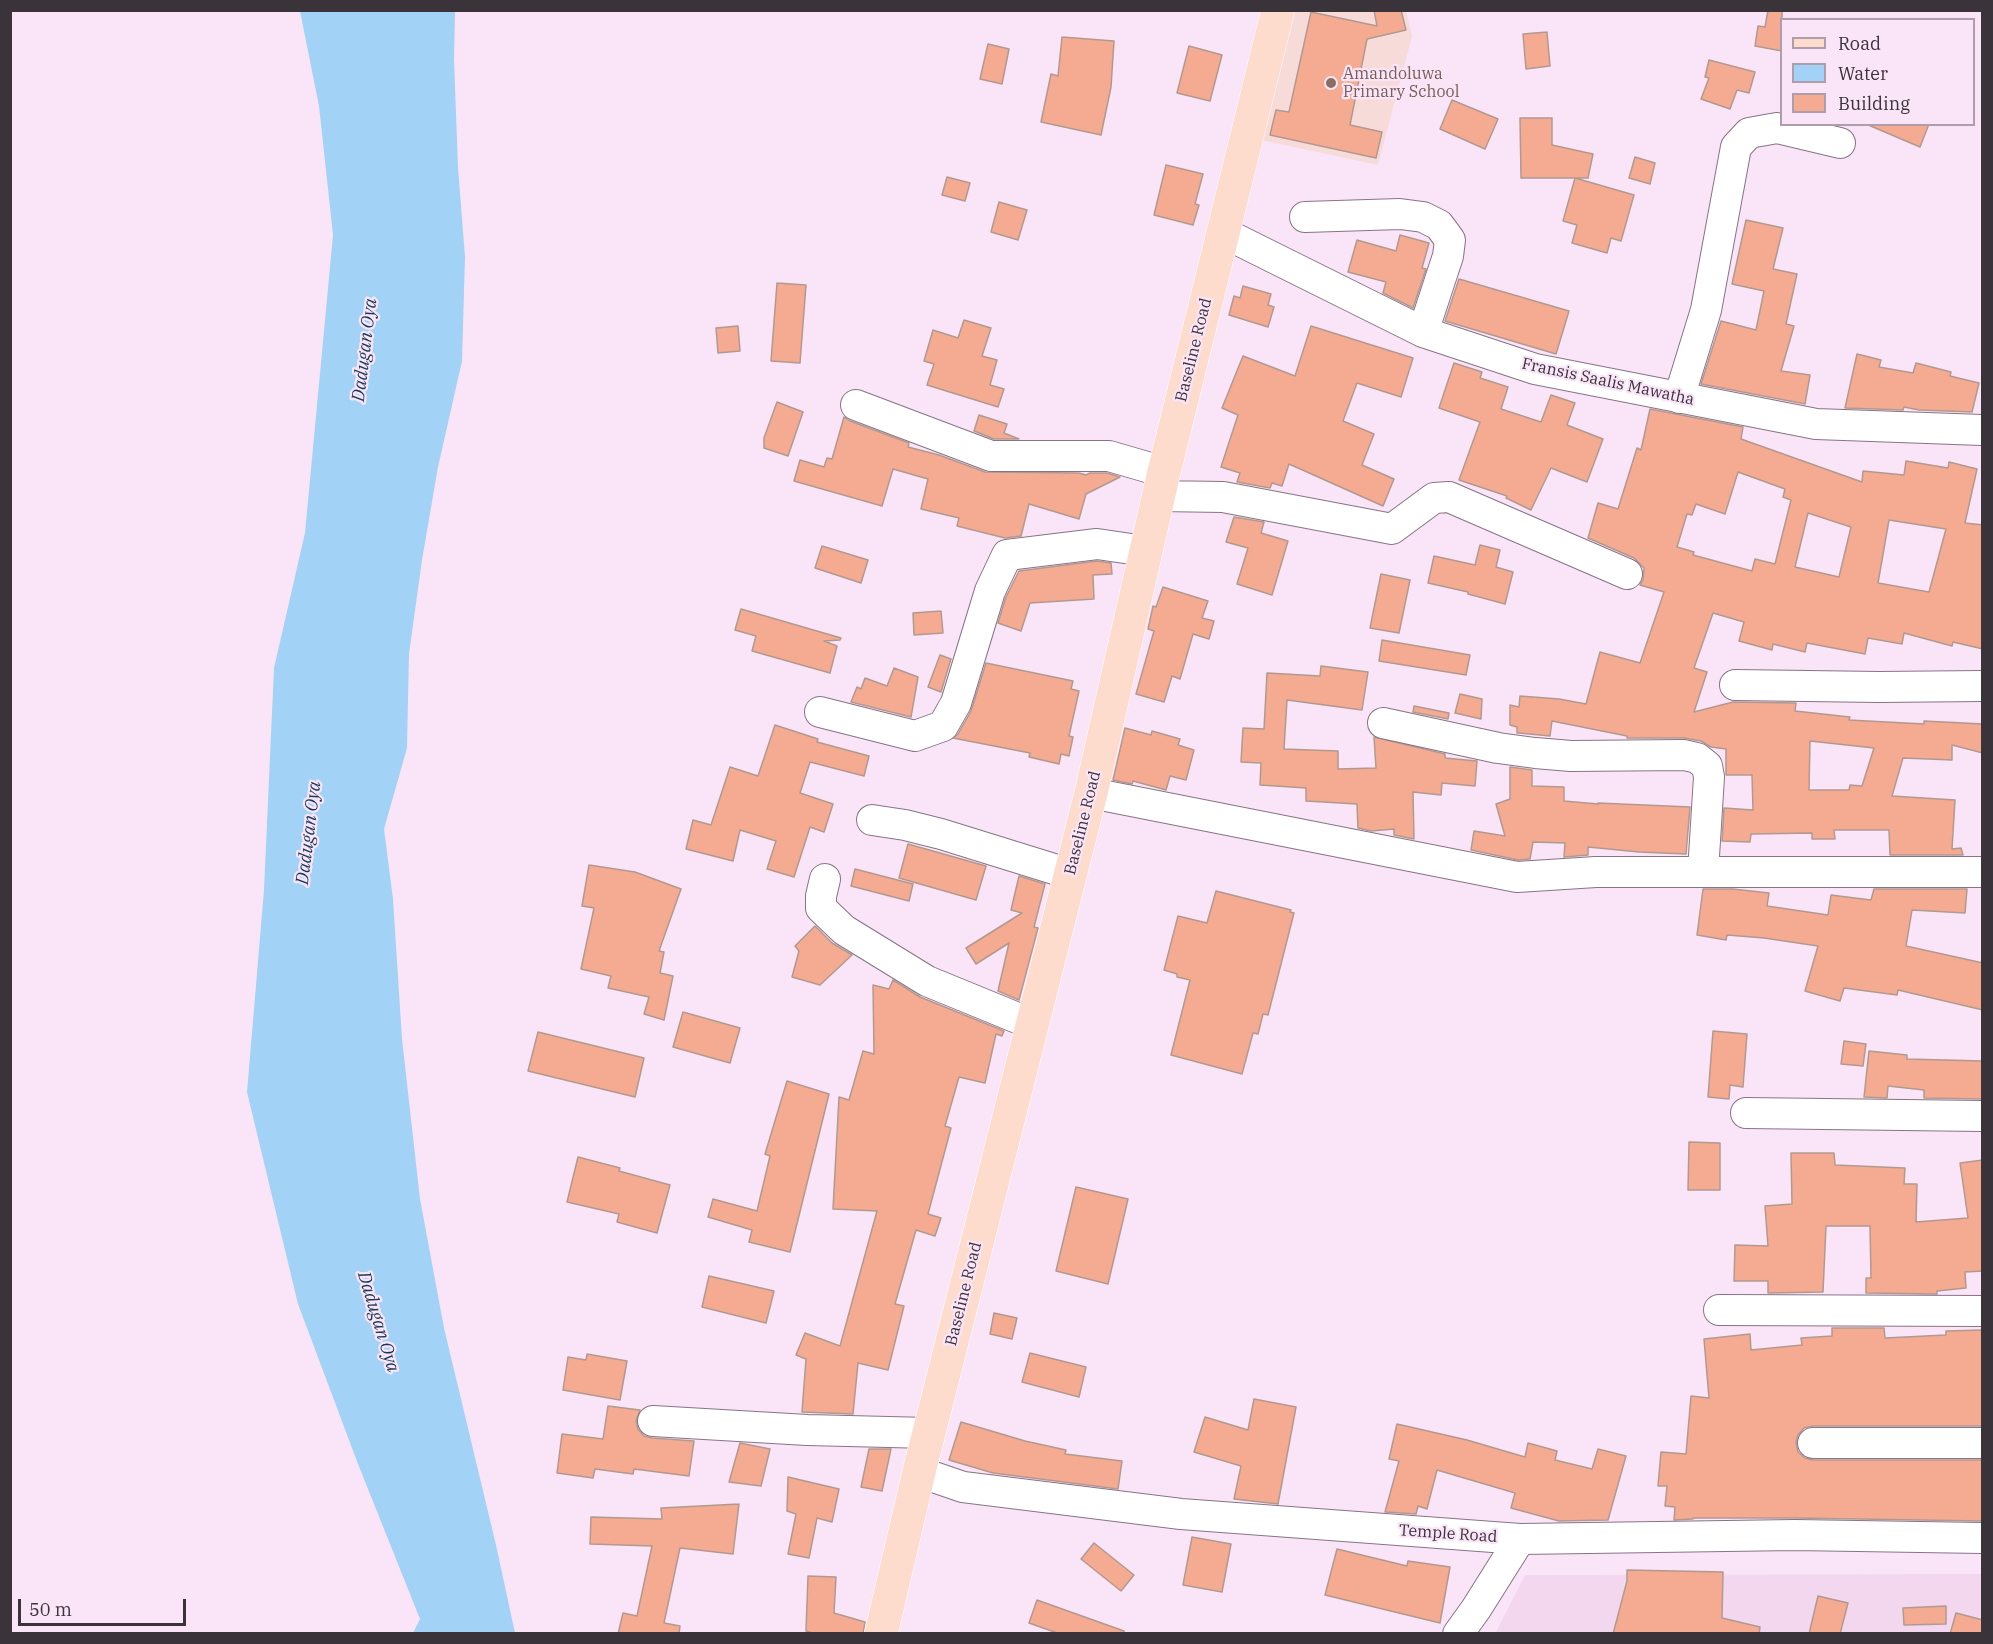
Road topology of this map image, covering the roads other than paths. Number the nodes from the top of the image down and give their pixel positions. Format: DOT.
graph roads {
  1 [pos="1278,10"];
  2 [pos="1840,143"];
  3 [pos="1305,217"];
  4 [pos="1224,233"];
  5 [pos="1423,332"];
  6 [pos="1679,398"];
  7 [pos="856,405"];
  8 [pos="1983,430"];
  9 [pos="1162,484"];
  10 [pos="1145,551"];
  11 [pos="1627,574"];
  12 [pos="1735,685"];
  13 [pos="1983,686"];
  14 [pos="820,712"];
  15 [pos="1383,723"];
  16 [pos="1091,793"];
  17 [pos="872,820"];
  18 [pos="1703,872"];
  19 [pos="1983,872"];
  20 [pos="1070,874"];
  21 [pos="825,879"];
  22 [pos="1032,1024"];
  23 [pos="1746,1113"];
  24 [pos="1983,1116"];
  25 [pos="1719,1310"];
  26 [pos="1983,1311"];
  27 [pos="653,1421"];
  28 [pos="929,1433"];
  29 [pos="1813,1443"];
  30 [pos="1983,1443"];
  31 [pos="919,1472"];
  32 [pos="1983,1538"];
  33 [pos="1520,1539"];
  34 [pos="888,1631"];
  35 [pos="1458,1634"];
  1 -- 4 [label="main road, Baseline Road"];
  2 -- 6 [label="street"];
  3 -- 5 [label="street"];
  4 -- 5 [label="street, Fransis Saalis Mawatha"];
  4 -- 9 [label="main road, Baseline Road"];
  5 -- 6 [label="street, Fransis Saalis Mawatha"];
  6 -- 8 [label="street, Fransis Saalis Mawatha"];
  7 -- 9 [label="street"];
  9 -- 10 [label="main road, Baseline Road"];
  9 -- 11 [label="street"];
  10 -- 14 [label="street"];
  10 -- 16 [label="main road, Baseline Road"];
  12 -- 13 [label="street"];
  15 -- 18 [label="street"];
  16 -- 18 [label="street"];
  16 -- 20 [label="main road, Baseline Road"];
  17 -- 20 [label="street"];
  18 -- 19 [label="street"];
  20 -- 22 [label="main road, Baseline Road"];
  21 -- 22 [label="street"];
  22 -- 28 [label="main road, Baseline Road"];
  23 -- 24 [label="street"];
  25 -- 26 [label="street"];
  27 -- 28 [label="street"];
  28 -- 31 [label="main road, Baseline Road"];
  29 -- 30 [label="street"];
  31 -- 33 [label="street, Temple Road"];
  31 -- 34 [label="main road, Baseline Road"];
  32 -- 33 [label="street, Temple Road"];
  33 -- 35 [label="street"];
}
